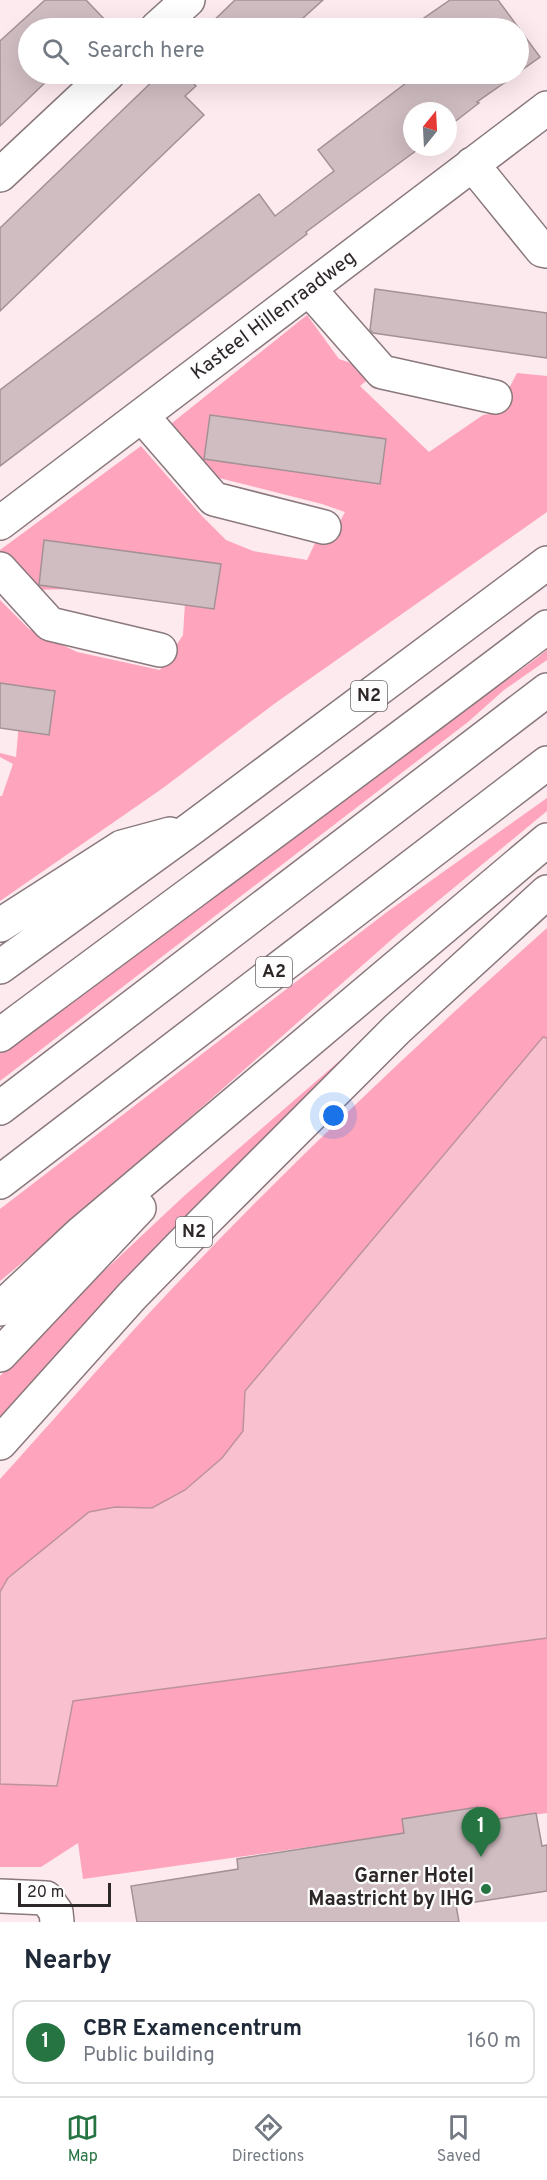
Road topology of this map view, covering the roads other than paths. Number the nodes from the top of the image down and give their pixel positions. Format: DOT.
graph roads {
  1 [pos="188,0"];
  2 [pos="168,18"];
  3 [pos="97,84"];
  4 [pos="547,108"];
  5 [pos="472,164"];
  6 [pos="0,175"];
  7 [pos="547,251"];
  8 [pos="309,289"];
  9 [pos="495,398"];
  10 [pos="143,417"];
  11 [pos="0,524"];
  12 [pos="324,527"];
  13 [pos="547,563"];
  14 [pos="0,569"];
  15 [pos="547,627"];
  16 [pos="160,650"];
  17 [pos="547,690"];
  18 [pos="547,763"];
  19 [pos="192,828"];
  20 [pos="547,840"];
  21 [pos="547,892"];
  22 [pos="0,926"];
  23 [pos="0,967"];
  24 [pos="0,1035"];
  25 [pos="245,1097"];
  26 [pos="0,1108"];
  27 [pos="0,1182"];
  28 [pos="0,1309"];
  29 [pos="0,1355"];
  30 [pos="0,1443"];
  31 [pos="0,1896"];
  32 [pos="57,1922"];
  1 -- 2 [label="main road"];
  3 -- 6 [label="main road"];
  4 -- 5 [label="main road, Kasteel Hillenraadweg"];
  5 -- 7 [label="main road"];
  5 -- 8 [label="main road, Kasteel Hillenraadweg"];
  8 -- 9 [label="main road"];
  8 -- 10 [label="main road, Kasteel Hillenraadweg"];
  10 -- 11 [label="main road, Kasteel Hillenraadweg"];
  10 -- 12 [label="main road"];
  13 -- 19 [label="main road, N2"];
  14 -- 16 [label="main road"];
  15 -- 24 [label="main road"];
  17 -- 26 [label="main road"];
  18 -- 27 [label="main road, A2"];
  19 -- 22 [label="main road, N2"];
  19 -- 23 [label="main road, N2"];
  20 -- 25 [label="main road"];
  21 -- 30 [label="main road, N2"];
  25 -- 28 [label="main road"];
  25 -- 29 [label="main road"];
  31 -- 32 [label="main road"];
}
